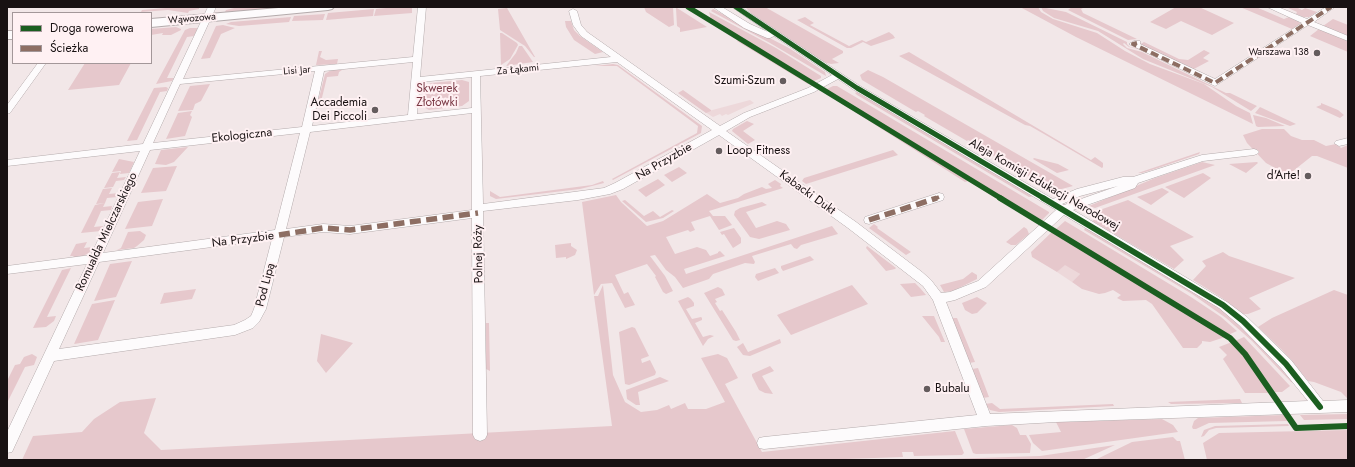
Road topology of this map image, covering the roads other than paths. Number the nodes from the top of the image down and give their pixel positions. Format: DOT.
graph roads {
  1 [pos="328,7"];
  2 [pos="422,7"];
  3 [pos="716,7"];
  4 [pos="736,7"];
  5 [pos="1271,7"];
  6 [pos="1331,7"];
  7 [pos="573,11"];
  8 [pos="210,12"];
  9 [pos="152,22"];
  10 [pos="1308,22"];
  11 [pos="1348,39"];
  12 [pos="1137,42"];
  13 [pos="796,48"];
  14 [pos="417,59"];
  15 [pos="619,59"];
  16 [pos="41,64"];
  17 [pos="320,68"];
  18 [pos="476,74"];
  19 [pos="838,76"];
  20 [pos="416,80"];
  21 [pos="177,82"];
  22 [pos="477,110"];
  23 [pos="7,111"];
  24 [pos="412,117"];
  25 [pos="306,129"];
  26 [pos="720,130"];
  27 [pos="147,147"];
  28 [pos="1254,152"];
  29 [pos="7,162"];
  30 [pos="1134,181"];
  31 [pos="939,197"];
  32 [pos="1052,203"];
  33 [pos="1064,209"];
  34 [pos="478,211"];
  35 [pos="869,220"];
  36 [pos="279,235"];
  37 [pos="94,259"];
  38 [pos="7,270"];
  39 [pos="938,298"];
  40 [pos="48,356"];
  41 [pos="1348,406"];
  42 [pos="1320,407"];
  43 [pos="986,420"];
  44 [pos="480,435"];
  45 [pos="764,443"];
  46 [pos="7,446"];
  1 -- 8 [label="street, Wąwozowa"];
  2 -- 14 [label="street"];
  3 -- 13 [label="street, Aleja Komisji Edukacji Narodowej"];
  4 -- 13 [label="street, Aleja Komisji Edukacji Narodowej"];
  5 -- 10 [label="street"];
  6 -- 10 [label="street"];
  7 -- 15 [label="street, Kabacki Dukt"];
  8 -- 9 [label="street, Wąwozowa"];
  8 -- 21 [label="street, Romualda Mielczarskiego"];
  10 -- 11 [label="street"];
  10 -- 12 [label="street"];
  13 -- 19 [label="street, Aleja Komisji Edukacji Narodowej"];
  14 -- 17 [label="street, Lisi Jar"];
  14 -- 20 [label="street"];
  15 -- 18 [label="street, Za Łąkami"];
  15 -- 26 [label="street, Kabacki Dukt"];
  16 -- 23 [label="street"];
  17 -- 21 [label="street, Lisi Jar"];
  17 -- 25 [label="street, Pod Lipą"];
  18 -- 20 [label="street, Za Łąkami"];
  18 -- 22 [label="street, Polnej Róży"];
  19 -- 26 [label="street, Na Przyzbie"];
  19 -- 32 [label="street, Aleja Komisji Edukacji Narodowej"];
  20 -- 24 [label="street"];
  21 -- 27 [label="street, Romualda Mielczarskiego"];
  22 -- 24 [label="street, Ekologiczna"];
  22 -- 34 [label="street, Polnej Róży"];
  24 -- 25 [label="street, Ekologiczna"];
  25 -- 27 [label="street, Ekologiczna"];
  25 -- 36 [label="street, Pod Lipą"];
  26 -- 34 [label="street, Na Przyzbie"];
  26 -- 39 [label="street, Kabacki Dukt"];
  27 -- 29 [label="street, Ekologiczna"];
  27 -- 37 [label="street, Romualda Mielczarskiego"];
  28 -- 30 [label="street"];
  30 -- 32 [label="street"];
  30 -- 33 [label="street"];
  31 -- 35 [label="street"];
  32 -- 33 [label="street, Aleja Komisji Edukacji Narodowej"];
  33 -- 39 [label="street"];
  33 -- 42 [label="street, Aleja Komisji Edukacji Narodowej"];
  34 -- 36 [label="street, Na Przyzbie"];
  34 -- 44 [label="street, Polnej Róży"];
  36 -- 37 [label="street, Na Przyzbie"];
  36 -- 40 [label="street, Pod Lipą"];
  37 -- 38 [label="street, Na Przyzbie"];
  37 -- 40 [label="street, Romualda Mielczarskiego"];
  39 -- 43 [label="street, Kabacki Dukt"];
  40 -- 46 [label="street, Romualda Mielczarskiego"];
  41 -- 42 [label="street"];
  42 -- 43 [label="street"];
  43 -- 45 [label="street"];
}
